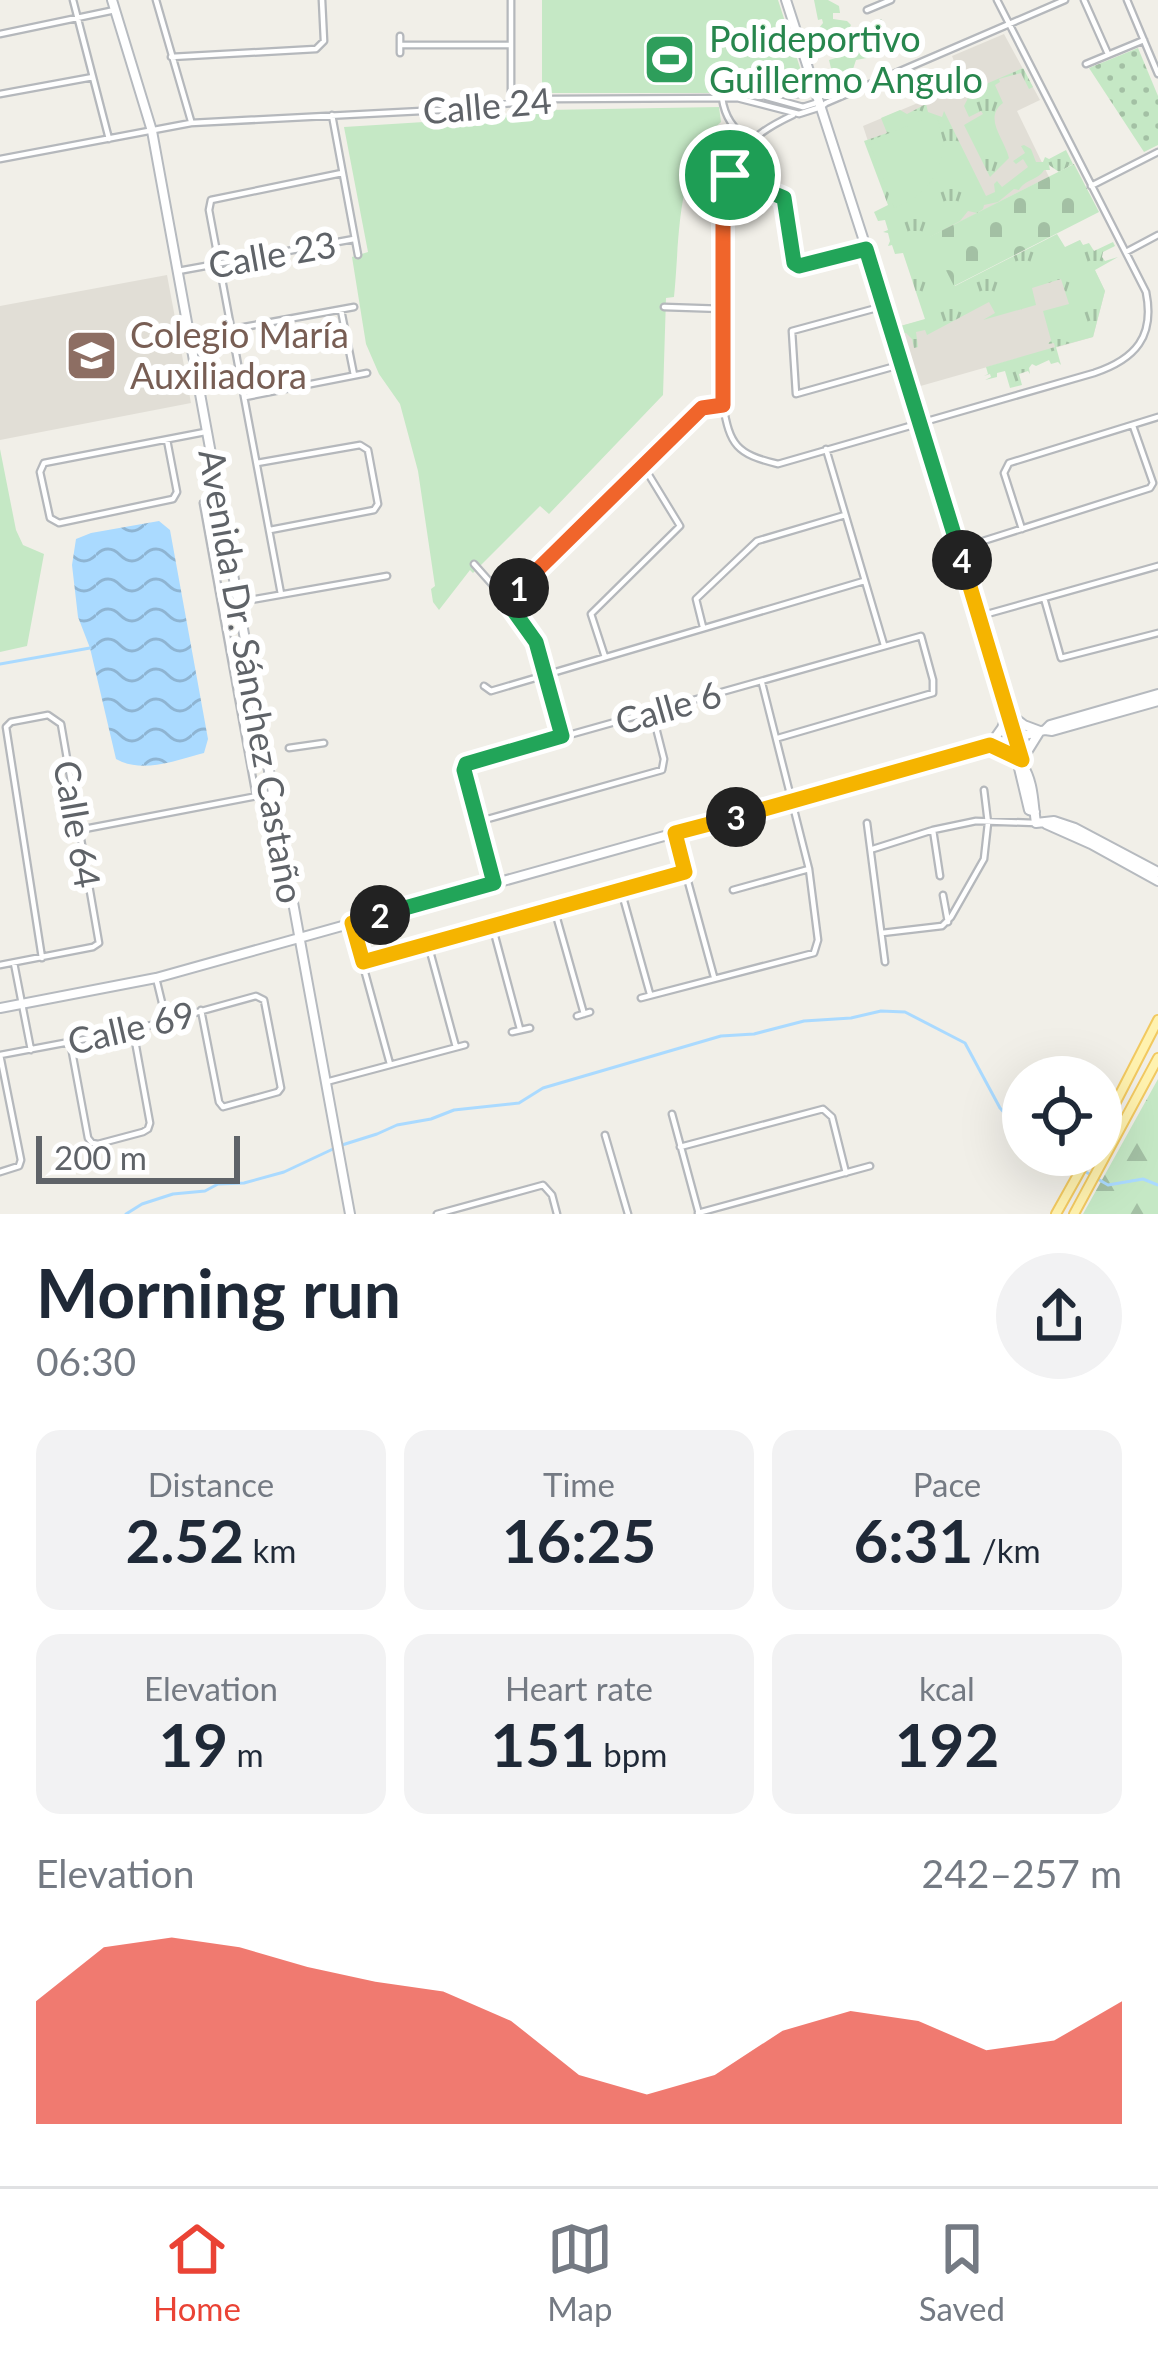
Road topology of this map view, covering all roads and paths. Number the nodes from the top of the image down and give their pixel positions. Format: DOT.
graph roads {
  1 [pos="73,0"];
  2 [pos="156,0"];
  3 [pos="322,0"];
  4 [pos="511,0"];
  5 [pos="786,0"];
  6 [pos="891,0"];
  7 [pos="997,0"];
  8 [pos="1065,0"];
  9 [pos="1084,0"];
  10 [pos="1127,0"];
  11 [pos="114,5"];
  12 [pos="867,10"];
  13 [pos="78,20"];
  14 [pos="1010,24"];
  15 [pos="0,34"];
  16 [pos="400,36"];
  17 [pos="1144,40"];
  18 [pos="510,45"];
  19 [pos="1108,55"];
  20 [pos="171,57"];
  21 [pos="1086,64"];
  22 [pos="1158,74"];
  23 [pos="93,77"];
  24 [pos="812,82"];
  25 [pos="0,94"];
  26 [pos="763,96"];
  27 [pos="722,98"];
  28 [pos="737,98"];
  29 [pos="511,102"];
  30 [pos="820,105"];
  31 [pos="332,115"];
  32 [pos="793,115"];
  33 [pos="191,123"];
  34 [pos="152,131"];
  35 [pos="109,139"];
  36 [pos="748,141"];
  37 [pos="1158,152"];
  38 [pos="0,159"];
  39 [pos="342,173"];
  40 [pos="730,175"];
  41 [pos="1091,185"];
  42 [pos="1158,235"];
  43 [pos="354,238"];
  44 [pos="866,249"];
  45 [pos="1126,252"];
  46 [pos="358,255"];
  47 [pos="218,263"];
  48 [pos="178,271"];
  49 [pos="885,306"];
  50 [pos="354,307"];
  51 [pos="664,307"];
  52 [pos="724,309"];
  53 [pos="338,310"];
  54 [pos="232,329"];
  55 [pos="1144,334"];
  56 [pos="1158,340"];
  57 [pos="903,364"];
  58 [pos="367,374"];
  59 [pos="355,376"];
  60 [pos="245,397"];
  61 [pos="723,405"];
  62 [pos="1158,417"];
  63 [pos="921,422"];
  64 [pos="1132,427"];
  65 [pos="208,432"];
  66 [pos="167,440"];
  67 [pos="826,449"];
  68 [pos="257,463"];
  69 [pos="644,467"];
  70 [pos="220,497"];
  71 [pos="845,515"];
  72 [pos="1022,529"];
  73 [pos="270,530"];
  74 [pos="959,549"];
  75 [pos="474,563"];
  76 [pos="1158,566"];
  77 [pos="387,576"];
  78 [pos="864,581"];
  79 [pos="280,594"];
  80 [pos="1045,598"];
  81 [pos="506,600"];
  82 [pos="239,602"];
  83 [pos="980,616"];
  84 [pos="704,628"];
  85 [pos="1158,632"];
  86 [pos="885,646"];
  87 [pos="604,657"];
  88 [pos="546,675"];
  89 [pos="762,681"];
  90 [pos="484,686"];
  91 [pos="1158,698"];
  92 [pos="652,712"];
  93 [pos="1008,713"];
  94 [pos="1042,730"];
  95 [pos="562,736"];
  96 [pos="1015,737"];
  97 [pos="778,738"];
  98 [pos="323,742"];
  99 [pos="990,745"];
  100 [pos="290,748"];
  101 [pos="1022,762"];
  102 [pos="984,790"];
  103 [pos="273,793"];
  104 [pos="256,796"];
  105 [pos="794,801"];
  106 [pos="1038,820"];
  107 [pos="477,822"];
  108 [pos="868,823"];
  109 [pos="988,824"];
  110 [pos="79,830"];
  111 [pos="933,830"];
  112 [pos="675,833"];
  113 [pos="873,849"];
  114 [pos="809,869"];
  115 [pos="685,872"];
  116 [pos="1154,874"];
  117 [pos="940,876"];
  118 [pos="494,883"];
  119 [pos="621,890"];
  120 [pos="733,890"];
  121 [pos="944,895"];
  122 [pos="554,908"];
  123 [pos="948,922"];
  124 [pos="352,923"];
  125 [pos="492,925"];
  126 [pos="882,933"];
  127 [pos="299,938"];
  128 [pos="428,944"];
  129 [pos="42,958"];
  130 [pos="363,962"];
  131 [pos="885,962"];
  132 [pos="14,963"];
  133 [pos="0,965"];
  134 [pos="714,977"];
  135 [pos="156,978"];
  136 [pos="650,994"];
  137 [pos="641,998"];
  138 [pos="22,1004"];
  139 [pos="0,1008"];
  140 [pos="200,1010"];
  141 [pos="584,1014"];
  142 [pos="166,1020"];
  143 [pos="1156,1027"];
  144 [pos="530,1028"];
  145 [pos="520,1029"];
  146 [pos="133,1030"];
  147 [pos="512,1032"];
  148 [pos="70,1041"];
  149 [pos="465,1045"];
  150 [pos="456,1047"];
  151 [pos="31,1050"];
  152 [pos="0,1055"];
  153 [pos="1158,1058"];
  154 [pos="390,1064"];
  155 [pos="326,1082"];
  156 [pos="1122,1091"];
  157 [pos="672,1114"];
  158 [pos="605,1135"];
  159 [pos="680,1147"];
  160 [pos="870,1166"];
  161 [pos="0,1172"];
  162 [pos="846,1173"];
  163 [pos="1077,1176"];
  164 [pos="699,1213"];
  165 [pos="350,1214"];
  166 [pos="436,1214"];
  167 [pos="557,1214"];
  168 [pos="628,1214"];
  169 [pos="1056,1214"];
  170 [pos="1074,1214"];
  1 -- 13 [label="street"];
  2 -- 20 [label="street"];
  3 -- 20 [label="street"];
  4 -- 18 [label="street"];
  5 -- 24 [label="street"];
  6 -- 12 [label="street"];
  7 -- 14 [label="street"];
  8 -- 14 [label="street"];
  9 -- 19 [label="street"];
  10 -- 17 [label="street"];
  11 -- 13 [label="street"];
  11 -- 34 [label="street, Avenida Dr. Sánchez Castaño"];
  13 -- 15 [label="street"];
  13 -- 23 [label="street"];
  14 -- 30 [label="street"];
  14 -- 41 [label="street"];
  16 -- 18 [label="street"];
  17 -- 19 [label="street"];
  17 -- 22 [label="street"];
  18 -- 29 [label="street"];
  19 -- 21 [label="street"];
  20 -- 33 [label="street"];
  23 -- 25 [label="street"];
  23 -- 35 [label="street"];
  24 -- 26 [label="street"];
  24 -- 30 [label="street"];
  26 -- 28 [label="street"];
  26 -- 30 [label="street"];
  27 -- 28 [label="street, Calle 24"];
  27 -- 29 [label="street, Calle 24"];
  27 -- 36 [label="street"];
  28 -- 30 [label="street, Calle 24"];
  29 -- 31 [label="street, Calle 24"];
  30 -- 44 [label="street"];
  31 -- 33 [label="street, Calle 24"];
  31 -- 39 [label="street"];
  32 -- 36 [label="street"];
  33 -- 34 [label="street, Calle 24"];
  34 -- 35 [label="street, Calle 24"];
  34 -- 48 [label="street, Avenida Dr. Sánchez Castaño"];
  35 -- 38 [label="street, Calle 24"];
  36 -- 40 [label="street"];
  37 -- 41 [label="street"];
  39 -- 43 [label="street, Calle 23"];
  39 -- 47 [label="street, Calle 23"];
  40 -- 44 [label="street"];
  40 -- 52 [label="street"];
  41 -- 45 [label="street"];
  42 -- 45 [label="street"];
  43 -- 46 [label="street"];
  43 -- 47 [label="street, Calle 23"];
  44 -- 49 [label="street"];
  45 -- 55 [label="street"];
  47 -- 48 [label="street, Calle 23"];
  47 -- 54 [label="street"];
  48 -- 65 [label="street, Avenida Dr. Sánchez Castaño"];
  49 -- 57 [label="street"];
  49 -- 57 [label="street"];
  50 -- 53 [label="street"];
  51 -- 52 [label="street"];
  52 -- 61 [label="street"];
  53 -- 54 [label="street"];
  53 -- 59 [label="street"];
  54 -- 60 [label="street"];
  55 -- 56 [label="street"];
  55 -- 63 [label="street"];
  57 -- 63 [label="street"];
  58 -- 59 [label="street"];
  59 -- 60 [label="street"];
  60 -- 68 [label="street"];
  61 -- 67 [label="street"];
  61 -- 69 [label="street"];
  62 -- 64 [label="street"];
  63 -- 67 [label="street"];
  63 -- 74 [label="street"];
  64 -- 72 [label="street"];
  64 -- 72 [label="street"];
  65 -- 66 [label="street"];
  65 -- 70 [label="street, Avenida Dr. Sánchez Castaño"];
  66 -- 66 [label="street"];
  67 -- 71 [label="street"];
  68 -- 73 [label="street"];
  68 -- 73 [label="street"];
  69 -- 81 [label="street"];
  69 -- 87 [label="street"];
  70 -- 82 [label="street, Avenida Dr. Sánchez Castaño"];
  70 -- 104 [label="street"];
  71 -- 78 [label="street"];
  71 -- 84 [label="street"];
  72 -- 74 [label="street"];
  73 -- 79 [label="street"];
  74 -- 83 [label="street"];
  75 -- 81 [label="street"];
  76 -- 80 [label="street"];
  77 -- 79 [label="street"];
  78 -- 84 [label="street"];
  78 -- 86 [label="street"];
  79 -- 82 [label="street"];
  80 -- 83 [label="street"];
  80 -- 85 [label="street"];
  81 -- 88 [label="street"];
  82 -- 103 [label="street, Avenida Dr. Sánchez Castaño"];
  83 -- 93 [label="street"];
  84 -- 87 [label="street"];
  86 -- 89 [label="street, Calle 6"];
  86 -- 97 [label="street, Calle 6"];
  87 -- 88 [label="street"];
  88 -- 90 [label="street"];
  88 -- 95 [label="street"];
  89 -- 92 [label="street, Calle 6"];
  89 -- 97 [label="street"];
  91 -- 94 [label="street"];
  92 -- 95 [label="street, Calle 6"];
  92 -- 107 [label="street"];
  93 -- 94 [label="street"];
  93 -- 96 [label="street"];
  93 -- 99 [label="street"];
  94 -- 96 [label="street"];
  94 -- 101 [label="street"];
  95 -- 107 [label="street, Calle 6"];
  96 -- 99 [label="street"];
  96 -- 101 [label="street"];
  97 -- 105 [label="street"];
  98 -- 100 [label="street"];
  99 -- 101 [label="street"];
  99 -- 105 [label="street"];
  101 -- 106 [label="street"];
  102 -- 109 [label="street"];
  103 -- 104 [label="street"];
  103 -- 127 [label="street, Avenida Dr. Sánchez Castaño"];
  104 -- 110 [label="street"];
  105 -- 112 [label="street"];
  105 -- 114 [label="street"];
  106 -- 109 [label="street"];
  106 -- 116 [label="street"];
  107 -- 118 [label="street, Calle 6"];
  108 -- 113 [label="street"];
  109 -- 111 [label="street"];
  109 -- 123 [label="street"];
  110 -- 129 [label="street, Calle 64"];
  110 -- 129 [label="street, Calle 64"];
  111 -- 113 [label="street"];
  111 -- 117 [label="street"];
  112 -- 115 [label="street"];
  112 -- 118 [label="street"];
  113 -- 126 [label="street"];
  114 -- 120 [label="street"];
  114 -- 134 [label="street"];
  115 -- 119 [label="street"];
  115 -- 134 [label="street"];
  118 -- 124 [label="street"];
  119 -- 122 [label="street"];
  119 -- 136 [label="street"];
  121 -- 123 [label="street"];
  122 -- 125 [label="street"];
  122 -- 141 [label="street"];
  123 -- 126 [label="street"];
  124 -- 127 [label="street"];
  124 -- 130 [label="street"];
  125 -- 128 [label="street"];
  125 -- 145 [label="street"];
  126 -- 131 [label="street"];
  127 -- 135 [label="street"];
  127 -- 155 [label="street, Avenida Dr. Sánchez Castaño"];
  128 -- 130 [label="street"];
  128 -- 150 [label="street"];
  129 -- 132 [label="street, Calle 64"];
  130 -- 154 [label="street"];
  132 -- 133 [label="street, Calle 64"];
  132 -- 138 [label="street"];
  134 -- 136 [label="street"];
  135 -- 138 [label="street"];
  135 -- 142 [label="street"];
  136 -- 137 [label="street"];
  138 -- 139 [label="street"];
  138 -- 151 [label="street"];
  140 -- 140 [label="street, Calle 69"];
  140 -- 142 [label="street, Calle 69"];
  142 -- 146 [label="street, Calle 69"];
  143 -- 156 [label="main road"];
  144 -- 145 [label="street"];
  145 -- 147 [label="street"];
  146 -- 148 [label="street, Calle 69"];
  146 -- 148 [label="street"];
  148 -- 151 [label="street, Calle 69"];
  149 -- 150 [label="street"];
  150 -- 154 [label="street"];
  151 -- 152 [label="street, Calle 69"];
  152 -- 161 [label="street"];
  153 -- 170 [label="main road"];
  154 -- 155 [label="street"];
  155 -- 165 [label="street, Avenida Dr. Sánchez Castaño"];
  157 -- 159 [label="street"];
  158 -- 168 [label="street"];
  159 -- 162 [label="street"];
  159 -- 164 [label="street"];
  160 -- 162 [label="street"];
  162 -- 164 [label="street"];
  163 -- 169 [label="main road"];
  166 -- 167 [label="street"];
}
